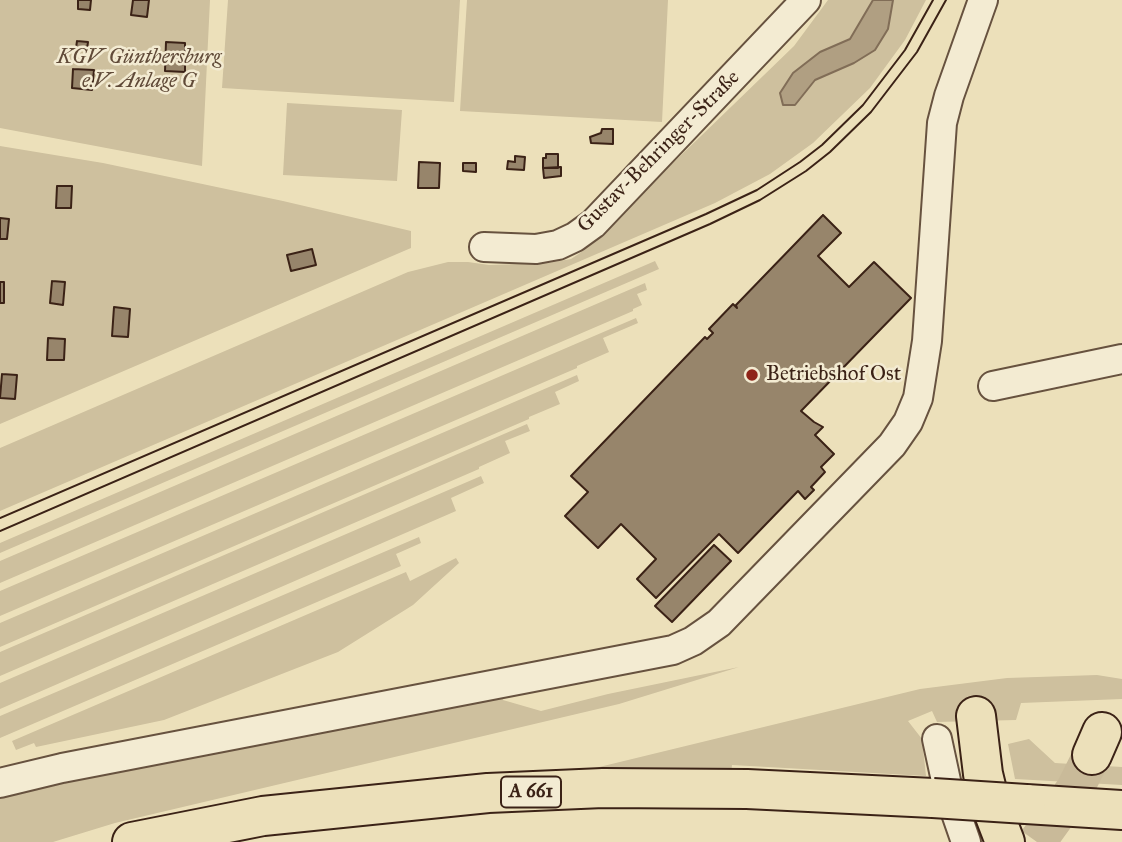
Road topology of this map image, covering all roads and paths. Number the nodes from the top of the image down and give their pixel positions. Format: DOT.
graph roads {
  1 [pos="806,0"];
  2 [pos="983,0"];
  3 [pos="484,247"];
  4 [pos="1122,359"];
  5 [pos="993,386"];
  6 [pos="976,716"];
  7 [pos="937,739"];
  8 [pos="0,783"];
  9 [pos="1122,810"];
  10 [pos="132,842"];
  11 [pos="966,842"];
  12 [pos="1005,842"];
  1 -- 3 [label="street, Gustav-Behringer-Straße"];
  2 -- 8 [label="street"];
  4 -- 5 [label="street"];
  6 -- 12 [label="highway"];
  7 -- 11 [label="street"];
  9 -- 10 [label="highway, A 661, bridge"];
}
